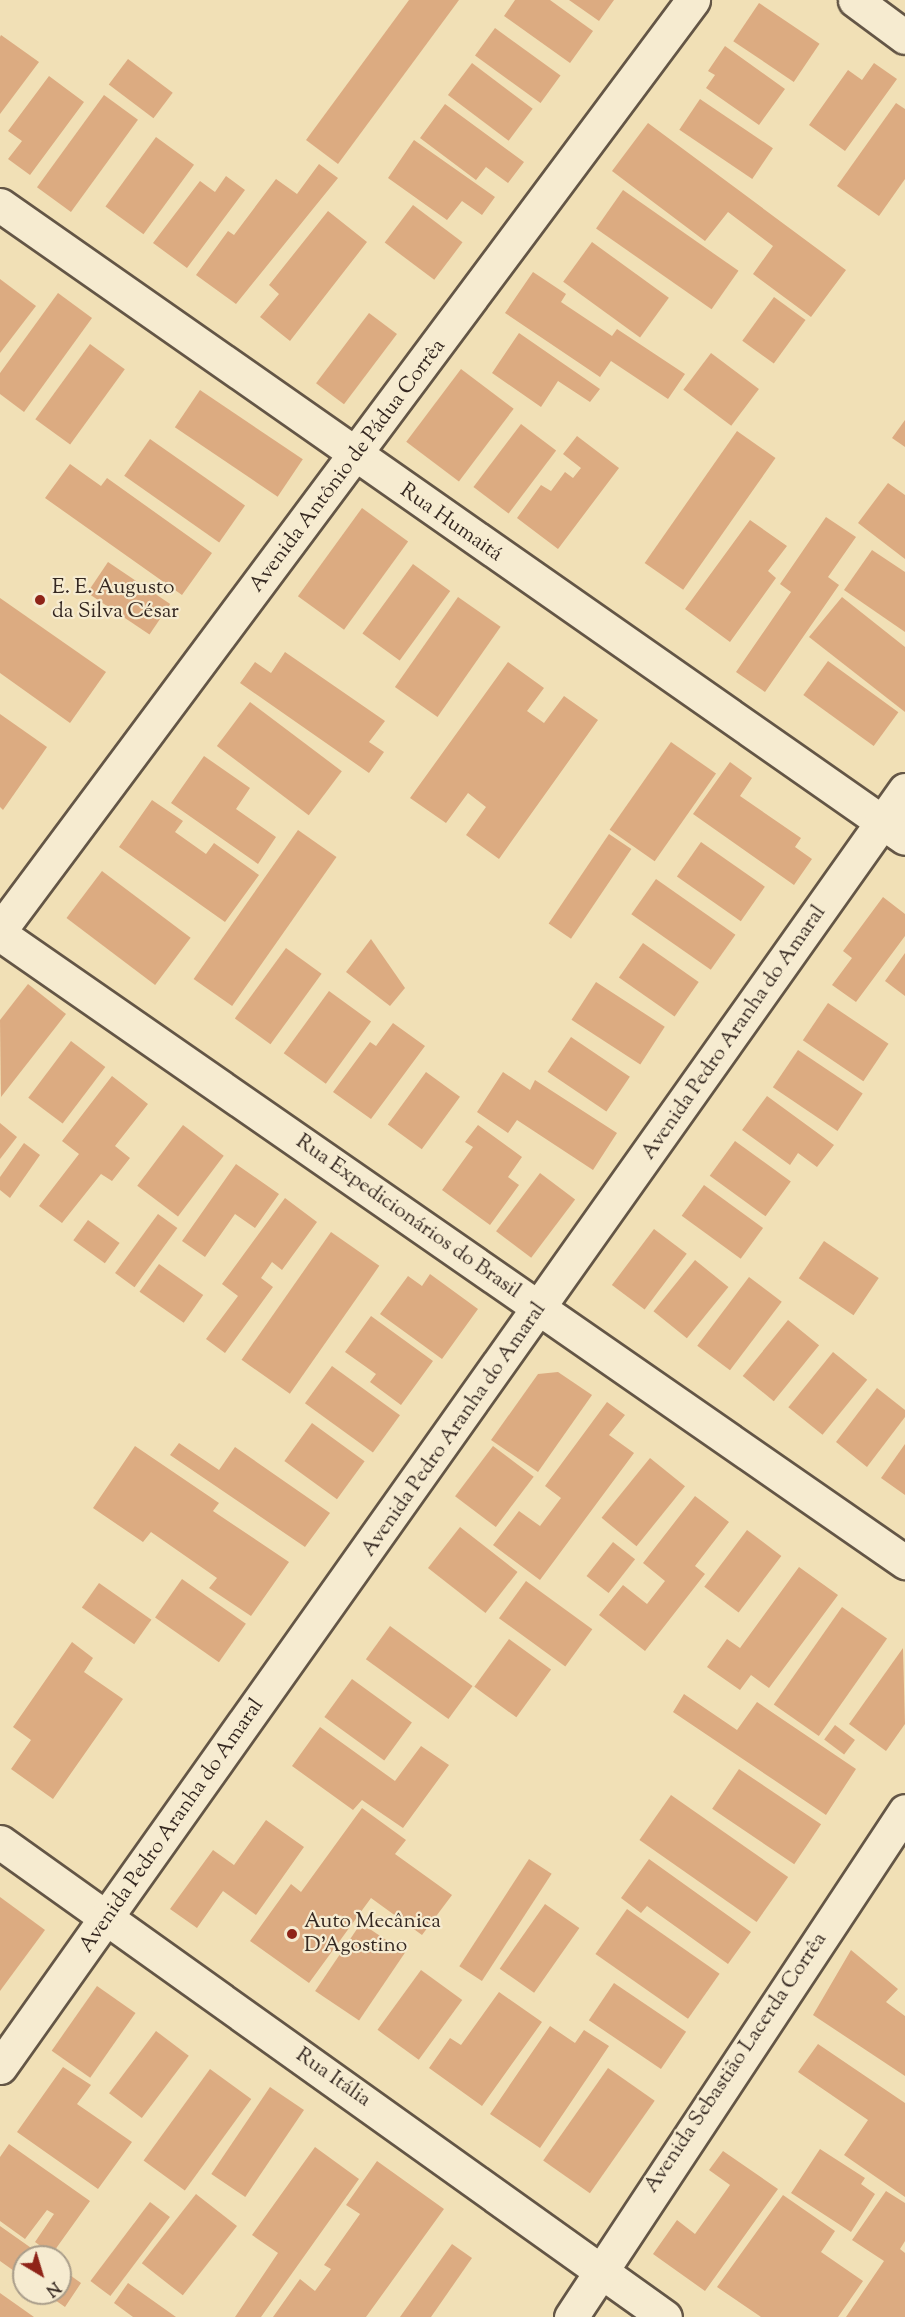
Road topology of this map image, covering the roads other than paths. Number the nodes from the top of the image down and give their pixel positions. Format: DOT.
graph roads {
  1 [pos="693,0"];
  2 [pos="855,0"];
  3 [pos="905,37"];
  4 [pos="0,205"];
  5 [pos="355,457"];
  6 [pos="905,790"];
  7 [pos="894,830"];
  8 [pos="0,932"];
  9 [pos="540,1308"];
  10 [pos="905,1562"];
  11 [pos="905,1811"];
  12 [pos="0,1842"];
  13 [pos="107,1918"];
  14 [pos="0,2067"];
  15 [pos="602,2268"];
  16 [pos="570,2317"];
  17 [pos="665,2317"];
  1 -- 5 [label="street, Avenida Antônio de Pádua Corrêa"];
  2 -- 3 [label="street"];
  4 -- 5 [label="street, Rua Humaitá"];
  5 -- 7 [label="street, Rua Humaitá"];
  5 -- 8 [label="street, Avenida Antônio de Pádua Corrêa"];
  6 -- 7 [label="street, Avenida Pedro Aranha do Amaral"];
  7 -- 9 [label="street, Avenida Pedro Aranha do Amaral"];
  8 -- 9 [label="street, Rua Expedicionários do Brasil"];
  9 -- 10 [label="street, Rua Expedicionários do Brasil"];
  9 -- 13 [label="street, Avenida Pedro Aranha do Amaral"];
  11 -- 15 [label="street, Avenida Sebastião Lacerda Corrêa"];
  12 -- 13 [label="street, Rua Itália"];
  13 -- 14 [label="street, Avenida Pedro Aranha do Amaral"];
  13 -- 15 [label="street, Rua Itália"];
  15 -- 16 [label="street, Avenida Sebastião Lacerda Corrêa"];
  15 -- 17 [label="street, Rua Itália"];
}
